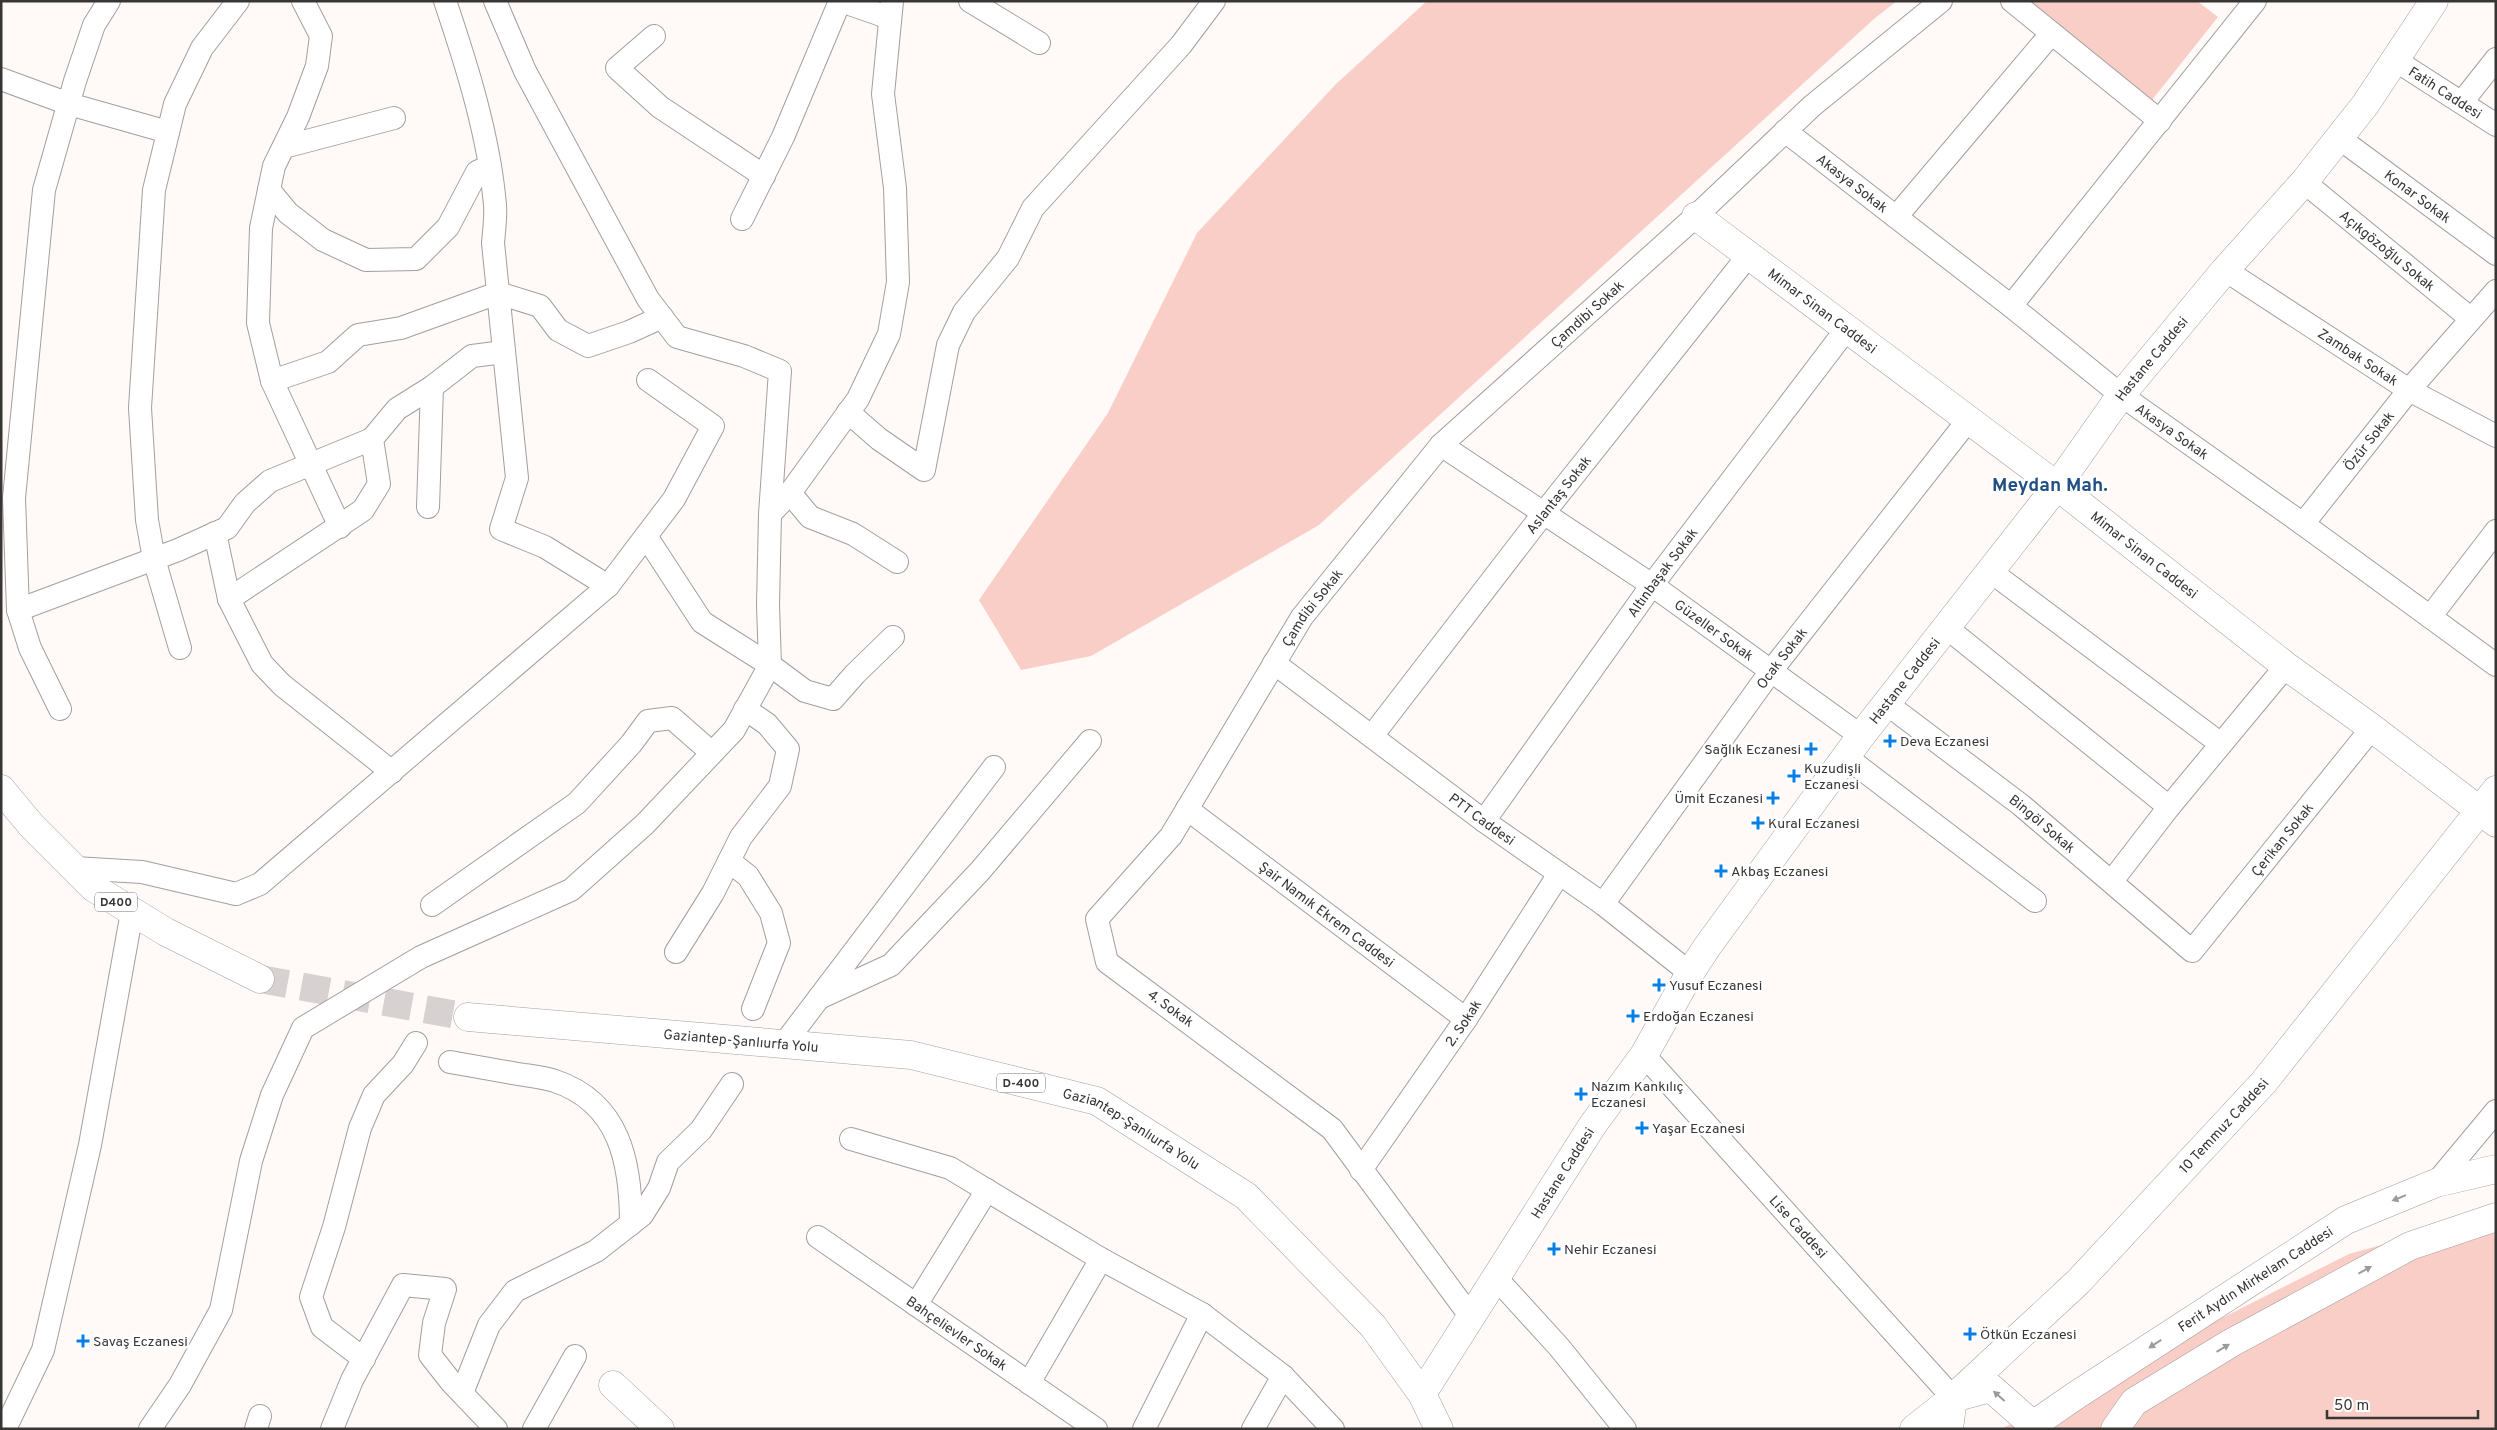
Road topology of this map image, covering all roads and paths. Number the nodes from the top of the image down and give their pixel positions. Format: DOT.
graph roads {
  1 [pos="109,1"];
  2 [pos="238,1"];
  3 [pos="303,1"];
  4 [pos="445,1"];
  5 [pos="495,1"];
  6 [pos="841,1"];
  7 [pos="970,1"];
  8 [pos="1214,1"];
  9 [pos="1941,1"];
  10 [pos="2012,1"];
  11 [pos="2255,1"];
  12 [pos="2434,1"];
  13 [pos="891,9"];
  14 [pos="2052,34"];
  15 [pos="654,36"];
  16 [pos="1039,43"];
  17 [pos="2496,59"];
  18 [pos="2395,60"];
  19 [pos="1,80"];
  20 [pos="2462,102"];
  21 [pos="69,104"];
  22 [pos="394,118"];
  23 [pos="2160,121"];
  24 [pos="2496,125"];
  25 [pos="1785,131"];
  26 [pos="168,132"];
  27 [pos="2339,138"];
  28 [pos="284,147"];
  29 [pos="490,166"];
  30 [pos="764,176"];
  31 [pos="2304,182"];
  32 [pos="269,190"];
  33 [pos="1696,216"];
  34 [pos="1896,217"];
  35 [pos="742,219"];
  36 [pos="2496,254"];
  37 [pos="1748,256"];
  38 [pos="2225,270"];
  39 [pos="2496,291"];
  40 [pos="498,293"];
  41 [pos="2011,306"];
  42 [pos="662,317"];
  43 [pos="2470,318"];
  44 [pos="1848,327"];
  45 [pos="504,352"];
  46 [pos="648,380"];
  47 [pos="272,381"];
  48 [pos="432,387"];
  49 [pos="2409,390"];
  50 [pos="2121,395"];
  51 [pos="848,412"];
  52 [pos="1969,419"];
  53 [pos="2496,436"];
  54 [pos="372,439"];
  55 [pos="1441,445"];
  56 [pos="310,464"];
  57 [pos="2057,486"];
  58 [pos="790,493"];
  59 [pos="428,507"];
  60 [pos="770,514"];
  61 [pos="1543,514"];
  62 [pos="2303,524"];
  63 [pos="340,527"];
  64 [pos="2496,531"];
  65 [pos="215,533"];
  66 [pos="646,536"];
  67 [pos="154,559"];
  68 [pos="897,562"];
  69 [pos="1990,571"];
  70 [pos="1652,585"];
  71 [pos="608,586"];
  72 [pos="229,599"];
  73 [pos="18,610"];
  74 [pos="2430,617"];
  75 [pos="1947,628"];
  76 [pos="893,637"];
  77 [pos="180,648"];
  78 [pos="1274,663"];
  79 [pos="770,664"];
  80 [pos="2496,665"];
  81 [pos="2286,666"];
  82 [pos="1772,670"];
  83 [pos="1886,704"];
  84 [pos="60,709"];
  85 [pos="745,709"];
  86 [pos="2372,728"];
  87 [pos="1372,736"];
  88 [pos="1090,741"];
  89 [pos="2222,744"];
  90 [pos="1854,746"];
  91 [pos="712,753"];
  92 [pos="994,767"];
  93 [pos="392,772"];
  94 [pos="1,788"];
  95 [pos="2169,806"];
  96 [pos="2491,807"];
  97 [pos="1187,809"];
  98 [pos="1484,821"];
  99 [pos="729,861"];
  100 [pos="74,868"];
  101 [pos="1559,874"];
  102 [pos="2112,881"];
  103 [pos="2035,901"];
  104 [pos="1603,904"];
  105 [pos="432,905"];
  106 [pos="132,912"];
  107 [pos="2192,951"];
  108 [pos="676,952"];
  109 [pos="1690,973"];
  110 [pos="260,978"];
  111 [pos="819,998"];
  112 [pos="753,1009"];
  113 [pos="468,1017"];
  114 [pos="1466,1019"];
  115 [pos="416,1043"];
  116 [pos="784,1044"];
  117 [pos="1644,1055"];
  118 [pos="450,1062"];
  119 [pos="732,1084"];
  120 [pos="2496,1111"];
  121 [pos="851,1139"];
  122 [pos="2496,1169"];
  123 [pos="1361,1170"];
  124 [pos="2436,1183"];
  125 [pos="987,1190"];
  126 [pos="2496,1217"];
  127 [pos="631,1224"];
  128 [pos="818,1237"];
  129 [pos="1101,1259"];
  130 [pos="1496,1278"];
  131 [pos="916,1305"];
  132 [pos="1202,1314"];
  133 [pos="1471,1316"];
  134 [pos="575,1356"];
  135 [pos="364,1359"];
  136 [pos="1283,1376"];
  137 [pos="1030,1383"];
  138 [pos="613,1385"];
  139 [pos="462,1393"];
  140 [pos="1422,1394"];
  141 [pos="1953,1398"];
  142 [pos="2033,1427"];
  143 [pos="4,1429"];
  144 [pos="150,1429"];
  145 [pos="332,1429"];
  146 [pos="496,1429"];
  147 [pos="534,1429"];
  148 [pos="660,1429"];
  149 [pos="1096,1429"];
  150 [pos="1144,1429"];
  151 [pos="1254,1429"];
  152 [pos="1333,1429"];
  153 [pos="1439,1429"];
  154 [pos="1625,1429"];
  155 [pos="1914,1429"];
  156 [pos="1949,1429"];
  157 [pos="2115,1429"];
  1 -- 21 [label="street"];
  2 -- 26 [label="street"];
  3 -- 28 [label="street"];
  4 -- 29 [label="street"];
  5 -- 42 [label="street"];
  6 -- 13 [label="street"];
  6 -- 30 [label="street"];
  7 -- 16 [label="street"];
  8 -- 51 [label="street"];
  9 -- 25 [label="street, Çamdibi Sokak"];
  10 -- 14 [label="street"];
  11 -- 23 [label="street"];
  12 -- 18 [label="street, Hastane Caddesi"];
  13 -- 51 [label="street"];
  14 -- 23 [label="street"];
  14 -- 34 [label="street"];
  15 -- 30 [label="street"];
  17 -- 20 [label="street"];
  18 -- 20 [label="street, Fatih Caddesi"];
  18 -- 27 [label="street, Hastane Caddesi"];
  19 -- 21 [label="street"];
  20 -- 24 [label="street, Fatih Caddesi"];
  21 -- 26 [label="street"];
  21 -- 73 [label="street"];
  22 -- 28 [label="street"];
  23 -- 41 [label="street"];
  25 -- 33 [label="street, Çamdibi Sokak"];
  25 -- 34 [label="street, Akasya Sokak"];
  26 -- 67 [label="street"];
  27 -- 31 [label="street, Hastane Caddesi"];
  27 -- 36 [label="street, Konar Sokak"];
  28 -- 32 [label="street"];
  29 -- 32 [label="street"];
  29 -- 40 [label="street"];
  30 -- 35 [label="street"];
  31 -- 38 [label="street, Hastane Caddesi"];
  31 -- 43 [label="street, Açıkgözoğlu Sokak"];
  32 -- 47 [label="street"];
  33 -- 37 [label="street, Mimar Sinan Caddesi"];
  33 -- 55 [label="street, Çamdibi Sokak"];
  34 -- 41 [label="street, Akasya Sokak"];
  37 -- 44 [label="street, Mimar Sinan Caddesi"];
  37 -- 61 [label="street, Aslantaş Sokak"];
  38 -- 49 [label="street, Zambak Sokak"];
  38 -- 50 [label="street, Hastane Caddesi"];
  39 -- 43 [label="street, Özür Sokak"];
  40 -- 42 [label="street"];
  40 -- 45 [label="street"];
  40 -- 47 [label="street"];
  41 -- 50 [label="street, Akasya Sokak"];
  42 -- 60 [label="street"];
  43 -- 49 [label="street, Özür Sokak"];
  44 -- 52 [label="street, Mimar Sinan Caddesi"];
  44 -- 70 [label="street, Altınbaşak Sokak"];
  45 -- 48 [label="street"];
  45 -- 71 [label="street"];
  46 -- 66 [label="street"];
  47 -- 56 [label="street"];
  48 -- 54 [label="street"];
  48 -- 59 [label="street"];
  49 -- 53 [label="street, Zambak Sokak"];
  49 -- 62 [label="street, Özür Sokak"];
  50 -- 57 [label="street, Hastane Caddesi"];
  50 -- 62 [label="street, Akasya Sokak"];
  51 -- 58 [label="street"];
  52 -- 57 [label="street, Mimar Sinan Caddesi"];
  52 -- 82 [label="street, Ocak Sokak"];
  54 -- 56 [label="street"];
  54 -- 63 [label="street"];
  55 -- 61 [label="street, Güzeller Sokak"];
  55 -- 78 [label="street, Çamdibi Sokak"];
  56 -- 63 [label="street"];
  56 -- 65 [label="street"];
  57 -- 69 [label="street, Hastane Caddesi"];
  57 -- 81 [label="street, Mimar Sinan Caddesi"];
  58 -- 60 [label="street"];
  58 -- 68 [label="street"];
  60 -- 79 [label="street"];
  61 -- 70 [label="street, Güzeller Sokak"];
  61 -- 87 [label="street, Aslantaş Sokak"];
  62 -- 74 [label="street, Akasya Sokak"];
  63 -- 72 [label="street"];
  64 -- 74 [label="street"];
  65 -- 67 [label="street"];
  65 -- 72 [label="street"];
  66 -- 71 [label="street"];
  66 -- 79 [label="street"];
  67 -- 73 [label="street"];
  67 -- 77 [label="street"];
  69 -- 75 [label="street, Hastane Caddesi"];
  69 -- 89 [label="street"];
  70 -- 82 [label="street, Güzeller Sokak"];
  70 -- 98 [label="street, Altınbaşak Sokak"];
  71 -- 93 [label="street"];
  72 -- 93 [label="street"];
  73 -- 84 [label="street"];
  74 -- 80 [label="street, Akasya Sokak"];
  75 -- 83 [label="street, Hastane Caddesi"];
  75 -- 95 [label="street"];
  76 -- 79 [label="street"];
  78 -- 87 [label="street, PTT Caddesi"];
  78 -- 97 [label="street, 4. Sokak"];
  79 -- 85 [label="street"];
  81 -- 86 [label="street, Mimar Sinan Caddesi"];
  81 -- 89 [label="street"];
  82 -- 90 [label="street, Güzeller Sokak"];
  82 -- 104 [label="street, Ocak Sokak"];
  83 -- 90 [label="street, Hastane Caddesi"];
  83 -- 102 [label="street, Bingöl Sokak"];
  85 -- 91 [label="street"];
  85 -- 99 [label="street"];
  86 -- 96 [label="street, Mimar Sinan Caddesi"];
  86 -- 107 [label="street, Çerikan Sokak"];
  87 -- 98 [label="street, PTT Caddesi"];
  88 -- 111 [label="street"];
  89 -- 95 [label="street"];
  90 -- 103 [label="street, Güzeller Sokak"];
  90 -- 109 [label="street, Hastane Caddesi"];
  91 -- 105 [label="street"];
  91 -- 144 [label="street"];
  92 -- 111 [label="street"];
  93 -- 100 [label="street"];
  94 -- 100 [label="street, D400"];
  95 -- 102 [label="street"];
  96 -- 141 [label="street, 10 Temmuz Caddesi"];
  97 -- 114 [label="street, Şair Namık Ekrem Caddesi"];
  97 -- 123 [label="street, 4. Sokak"];
  98 -- 101 [label="street, PTT Caddesi"];
  99 -- 108 [label="street"];
  99 -- 112 [label="street"];
  100 -- 106 [label="street, D400"];
  101 -- 104 [label="street, PTT Caddesi"];
  101 -- 114 [label="street, 2. Sokak"];
  102 -- 107 [label="street, Bingöl Sokak"];
  104 -- 109 [label="street, PTT Caddesi"];
  106 -- 110 [label="street, D400"];
  106 -- 143 [label="street"];
  109 -- 117 [label="street, Hastane Caddesi"];
  111 -- 116 [label="street"];
  113 -- 116 [label="street, Gaziantep-Şanlıurfa Yolu / D-400"];
  114 -- 123 [label="street, 2. Sokak"];
  115 -- 135 [label="street"];
  116 -- 140 [label="street, Gaziantep-Şanlıurfa Yolu / D-400"];
  117 -- 130 [label="street, Hastane Caddesi"];
  117 -- 141 [label="street, Lise Caddesi"];
  118 -- 127 [label="street"];
  119 -- 127 [label="street"];
  120 -- 124 [label="street"];
  121 -- 125 [label="street"];
  122 -- 124 [label="street, Ferit Aydın Mirkelam Caddesi"];
  123 -- 133 [label="street, 4. Sokak"];
  124 -- 142 [label="street, Ferit Aydın Mirkelam Caddesi, one-way"];
  125 -- 129 [label="street"];
  125 -- 131 [label="street"];
  157 -- 126 [label="street, one-way"];
  127 -- 139 [label="street"];
  128 -- 131 [label="street, Bahçelievler Sokak"];
  129 -- 132 [label="street"];
  129 -- 137 [label="street"];
  130 -- 133 [label="street, Hastane Caddesi"];
  130 -- 154 [label="street"];
  131 -- 137 [label="street, Bahçelievler Sokak"];
  132 -- 136 [label="street"];
  132 -- 150 [label="street"];
  133 -- 140 [label="street, Hastane Caddesi"];
  134 -- 147 [label="street"];
  135 -- 139 [label="street"];
  135 -- 145 [label="street"];
  136 -- 151 [label="street"];
  136 -- 152 [label="street"];
  137 -- 149 [label="street, Bahçelievler Sokak"];
  138 -- 148 [label="street"];
  139 -- 146 [label="street"];
  140 -- 153 [label="street, Gaziantep-Şanlıurfa Yolu / D-400"];
  142 -- 141 [label="street, one-way"];
  141 -- 155 [label="street, 10 Temmuz Caddesi"];
  141 -- 156 [label="street"];
}
